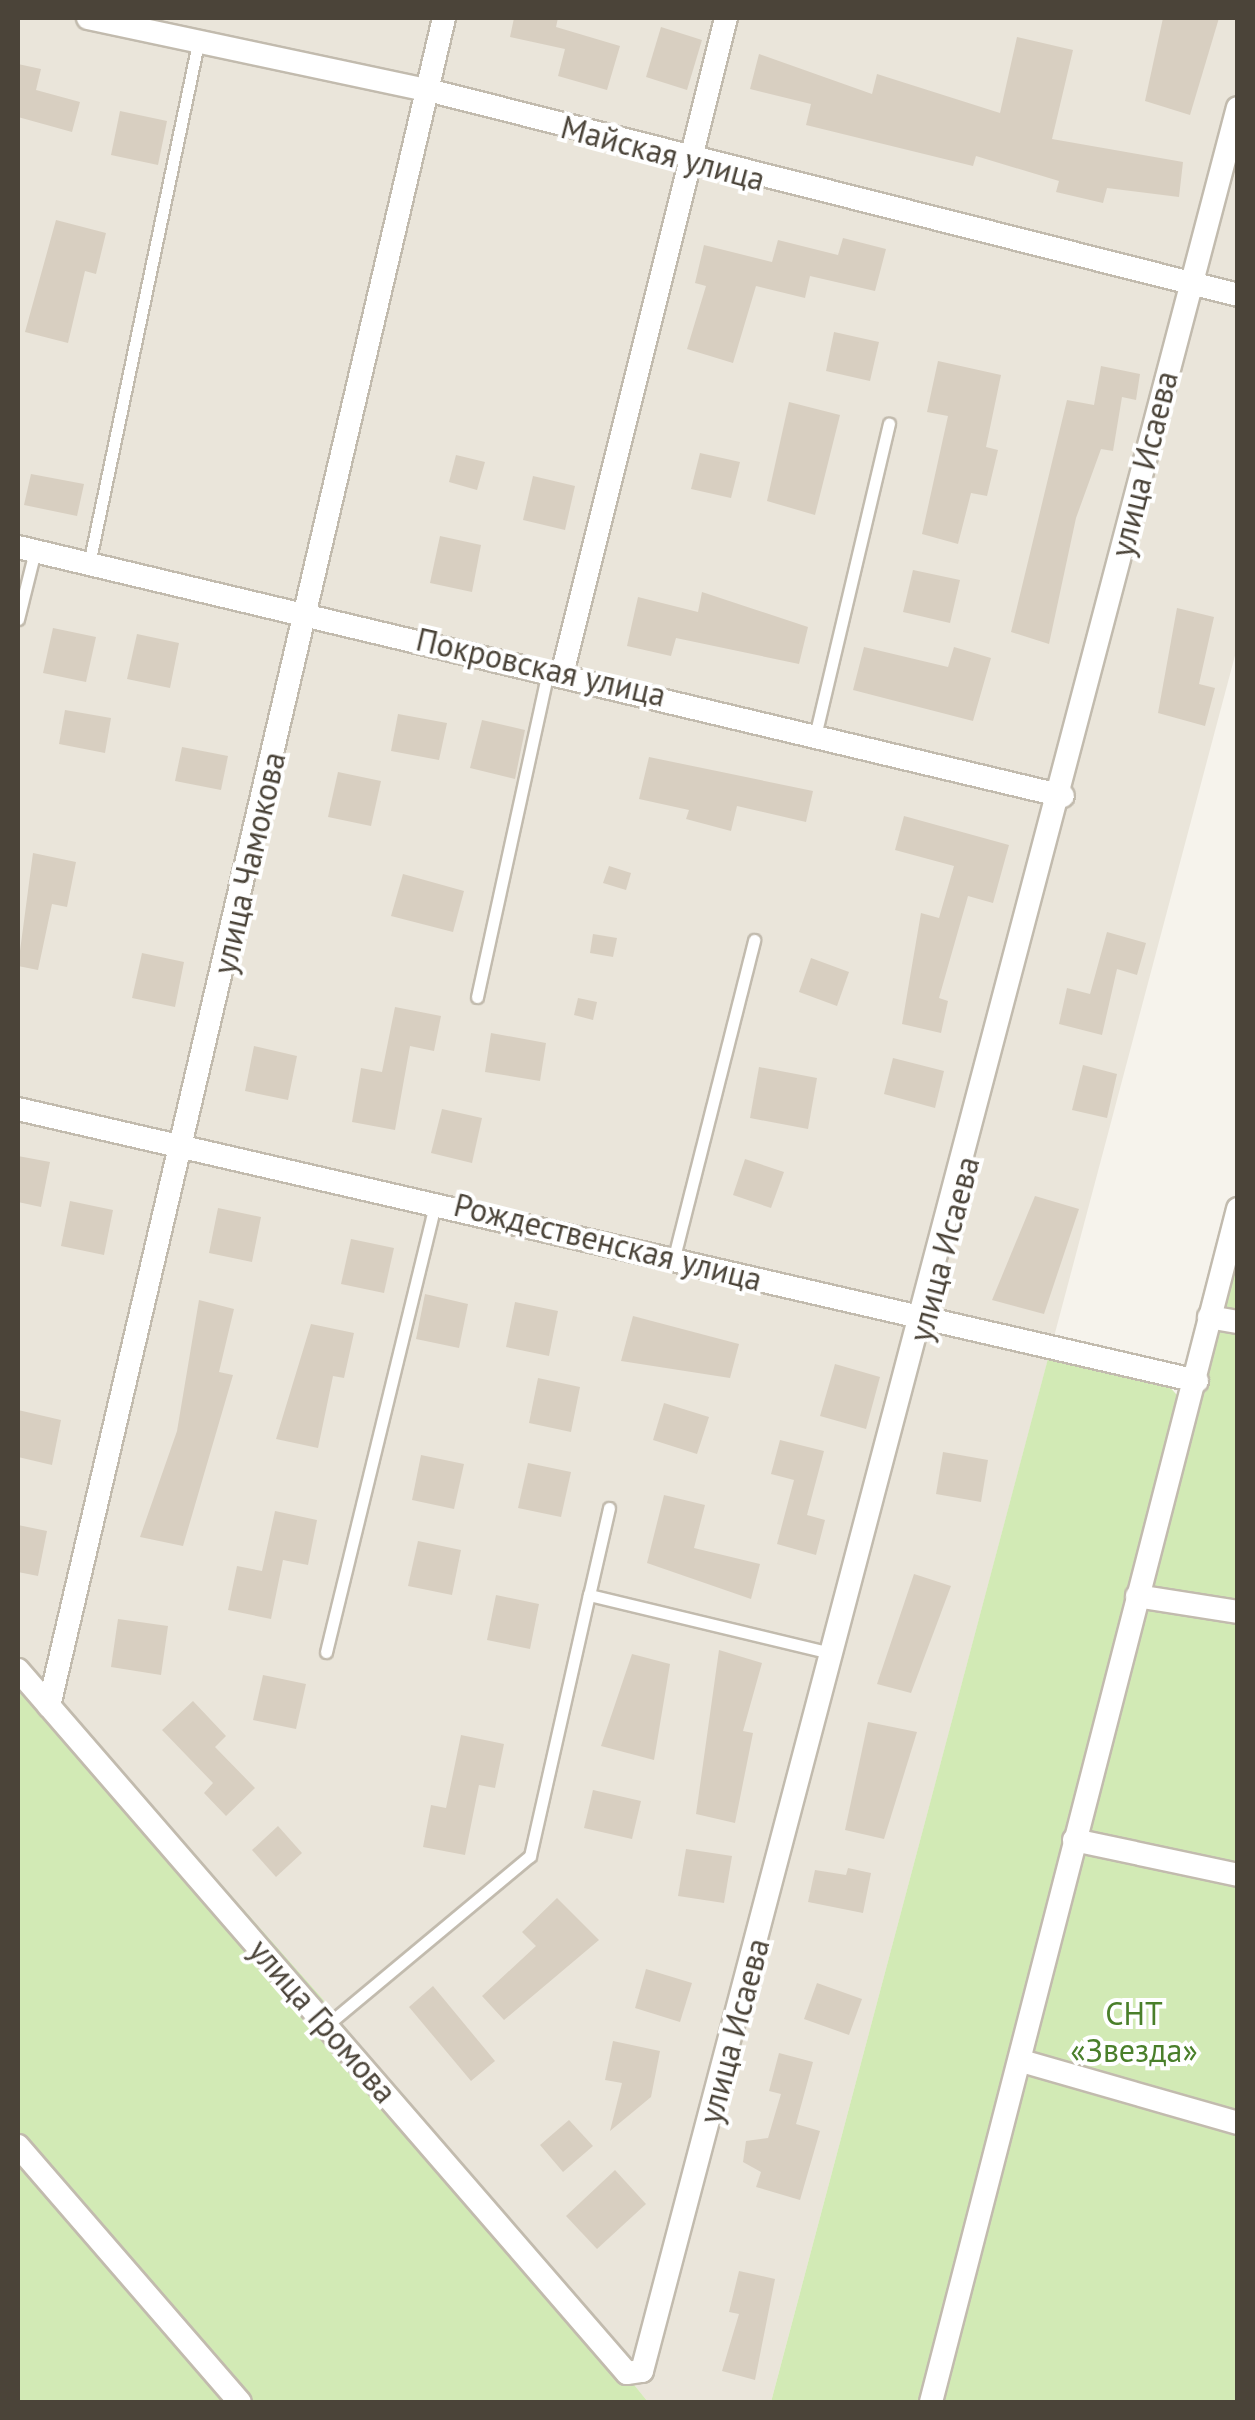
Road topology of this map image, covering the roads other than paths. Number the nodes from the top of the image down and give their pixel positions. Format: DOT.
graph roads {
  1 [pos="88,18"];
  2 [pos="444,18"];
  3 [pos="726,18"];
  4 [pos="165,26"];
  5 [pos="198,44"];
  6 [pos="428,90"];
  7 [pos="1238,108"];
  8 [pos="690,162"];
  9 [pos="1189,282"];
  10 [pos="1238,295"];
  11 [pos="889,424"];
  12 [pos="26,549"];
  13 [pos="89,564"];
  14 [pos="307,615"];
  15 [pos="18,619"];
  16 [pos="556,668"];
  17 [pos="816,732"];
  18 [pos="1063,796"];
  19 [pos="754,940"];
  20 [pos="477,998"];
  21 [pos="18,1109"];
  22 [pos="183,1150"];
  23 [pos="436,1201"];
  24 [pos="1238,1209"];
  25 [pos="674,1256"];
  26 [pos="1210,1317"];
  27 [pos="925,1321"];
  28 [pos="1238,1322"];
  29 [pos="1197,1381"];
  30 [pos="609,1508"];
  31 [pos="589,1595"];
  32 [pos="1137,1596"];
  33 [pos="1238,1612"];
  34 [pos="326,1652"];
  35 [pos="835,1654"];
  36 [pos="18,1670"];
  37 [pos="49,1706"];
  38 [pos="1074,1840"];
  39 [pos="1238,1874"];
  40 [pos="327,2025"];
  41 [pos="1025,2062"];
  42 [pos="1238,2123"];
  43 [pos="18,2146"];
  44 [pos="628,2373"];
  45 [pos="240,2402"];
  46 [pos="931,2402"];
  1 -- 4 [label="street, Майская улица"];
  2 -- 6 [label="street, улица Чамокова"];
  3 -- 8 [label="street"];
  4 -- 5 [label="street, Майская улица"];
  5 -- 6 [label="street, Майская улица"];
  5 -- 13 [label="lane"];
  6 -- 8 [label="street, Майская улица"];
  6 -- 14 [label="street, улица Чамокова"];
  7 -- 9 [label="street, улица Исаева"];
  8 -- 9 [label="street, Майская улица"];
  8 -- 16 [label="street"];
  9 -- 10 [label="street, Майская улица"];
  9 -- 18 [label="street, улица Исаева"];
  11 -- 17 [label="lane"];
  12 -- 13 [label="street, Покровская улица"];
  12 -- 15 [label="lane"];
  13 -- 14 [label="street, Покровская улица"];
  14 -- 16 [label="street, Покровская улица"];
  14 -- 22 [label="street, улица Чамокова"];
  16 -- 17 [label="street, Покровская улица"];
  16 -- 20 [label="lane"];
  17 -- 18 [label="street, Покровская улица"];
  18 -- 27 [label="street, улица Исаева"];
  19 -- 25 [label="lane"];
  21 -- 22 [label="street, Рождественская улица"];
  22 -- 23 [label="street, Рождественская улица"];
  22 -- 37 [label="street, улица Чамокова"];
  23 -- 25 [label="street, Рождественская улица"];
  23 -- 34 [label="lane"];
  24 -- 26 [label="street"];
  25 -- 27 [label="street, Рождественская улица"];
  26 -- 28 [label="street"];
  26 -- 29 [label="street"];
  27 -- 29 [label="street, Рождественская улица"];
  27 -- 35 [label="street, улица Исаева"];
  29 -- 32 [label="street"];
  30 -- 31 [label="lane"];
  31 -- 35 [label="lane"];
  31 -- 40 [label="lane"];
  32 -- 33 [label="street"];
  32 -- 38 [label="street"];
  35 -- 44 [label="street, улица Исаева"];
  36 -- 37 [label="street, улица Громова"];
  37 -- 40 [label="street, улица Громова"];
  38 -- 39 [label="street"];
  38 -- 41 [label="street"];
  40 -- 44 [label="street, улица Громова"];
  41 -- 42 [label="street"];
  41 -- 46 [label="street"];
  43 -- 45 [label="street"];
}
